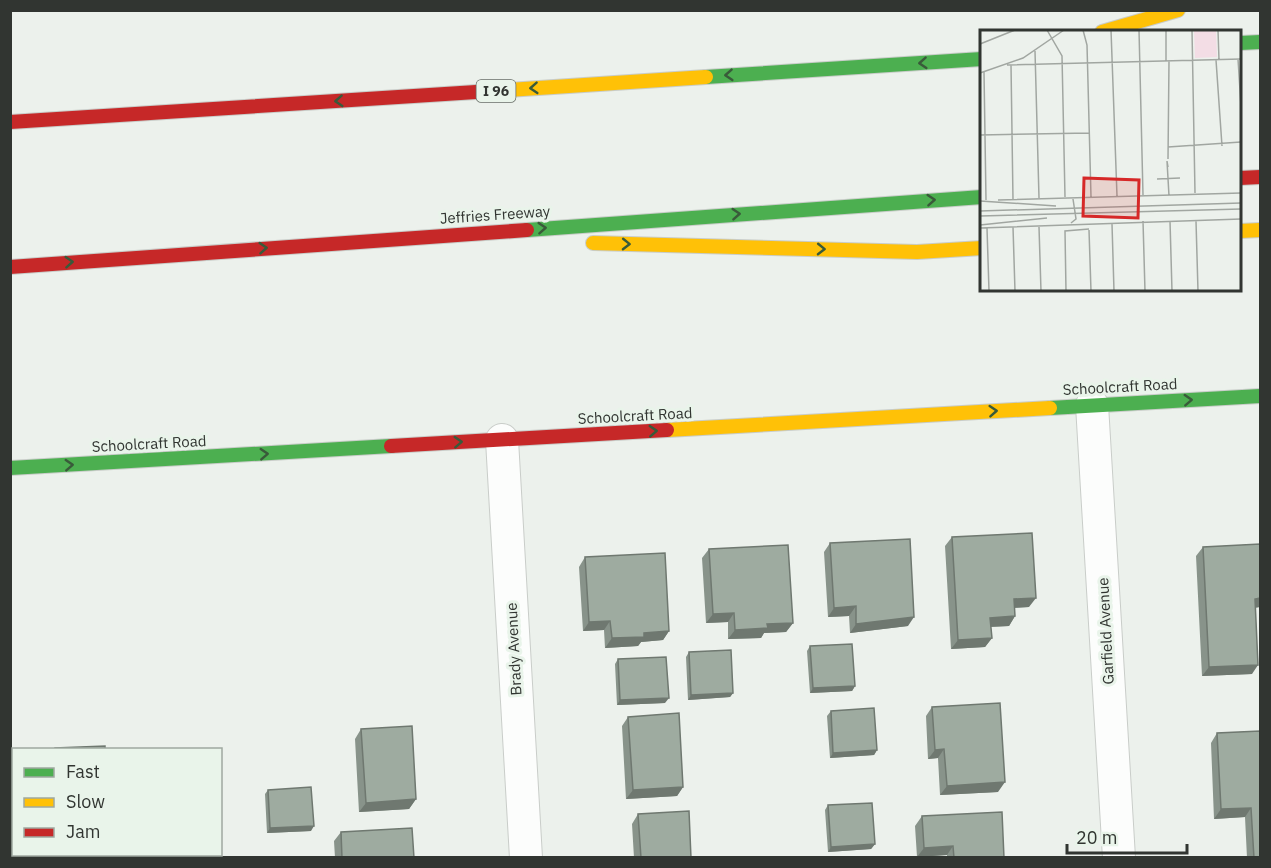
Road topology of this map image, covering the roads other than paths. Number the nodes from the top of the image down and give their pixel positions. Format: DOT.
graph roads {
  1 [pos="1178,10"];
  2 [pos="1109,30"];
  3 [pos="1260,42"];
  4 [pos="1241,43"];
  5 [pos="980,59"];
  6 [pos="10,122"];
  7 [pos="1260,177"];
  8 [pos="1241,178"];
  9 [pos="980,197"];
  10 [pos="1260,230"];
  11 [pos="1241,231"];
  12 [pos="400,238"];
  13 [pos="553,242"];
  14 [pos="576,243"];
  15 [pos="980,248"];
  16 [pos="10,267"];
  17 [pos="1260,396"];
  18 [pos="1092,405"];
  19 [pos="502,440"];
  20 [pos="10,468"];
  21 [pos="526,858"];
  22 [pos="1119,858"];
  1 -- 2 [label="main road"];
  3 -- 4 [label="main road"];
  5 -- 6 [label="main road, I 96, one-way"];
  7 -- 8 [label="main road"];
  12 -- 9 [label="main road, Jeffries Freeway, one-way"];
  10 -- 11 [label="main road"];
  12 -- 13 [label="main road"];
  16 -- 12 [label="main road, Jeffries Freeway, one-way"];
  14 -- 15 [label="main road, one-way"];
  18 -- 17 [label="main road, Schoolcraft Road, one-way"];
  19 -- 18 [label="main road, Schoolcraft Road, one-way"];
  18 -- 22 [label="street, Garfield Avenue"];
  20 -- 19 [label="main road, Schoolcraft Road, one-way"];
  19 -- 21 [label="street, Brady Avenue"];
}
